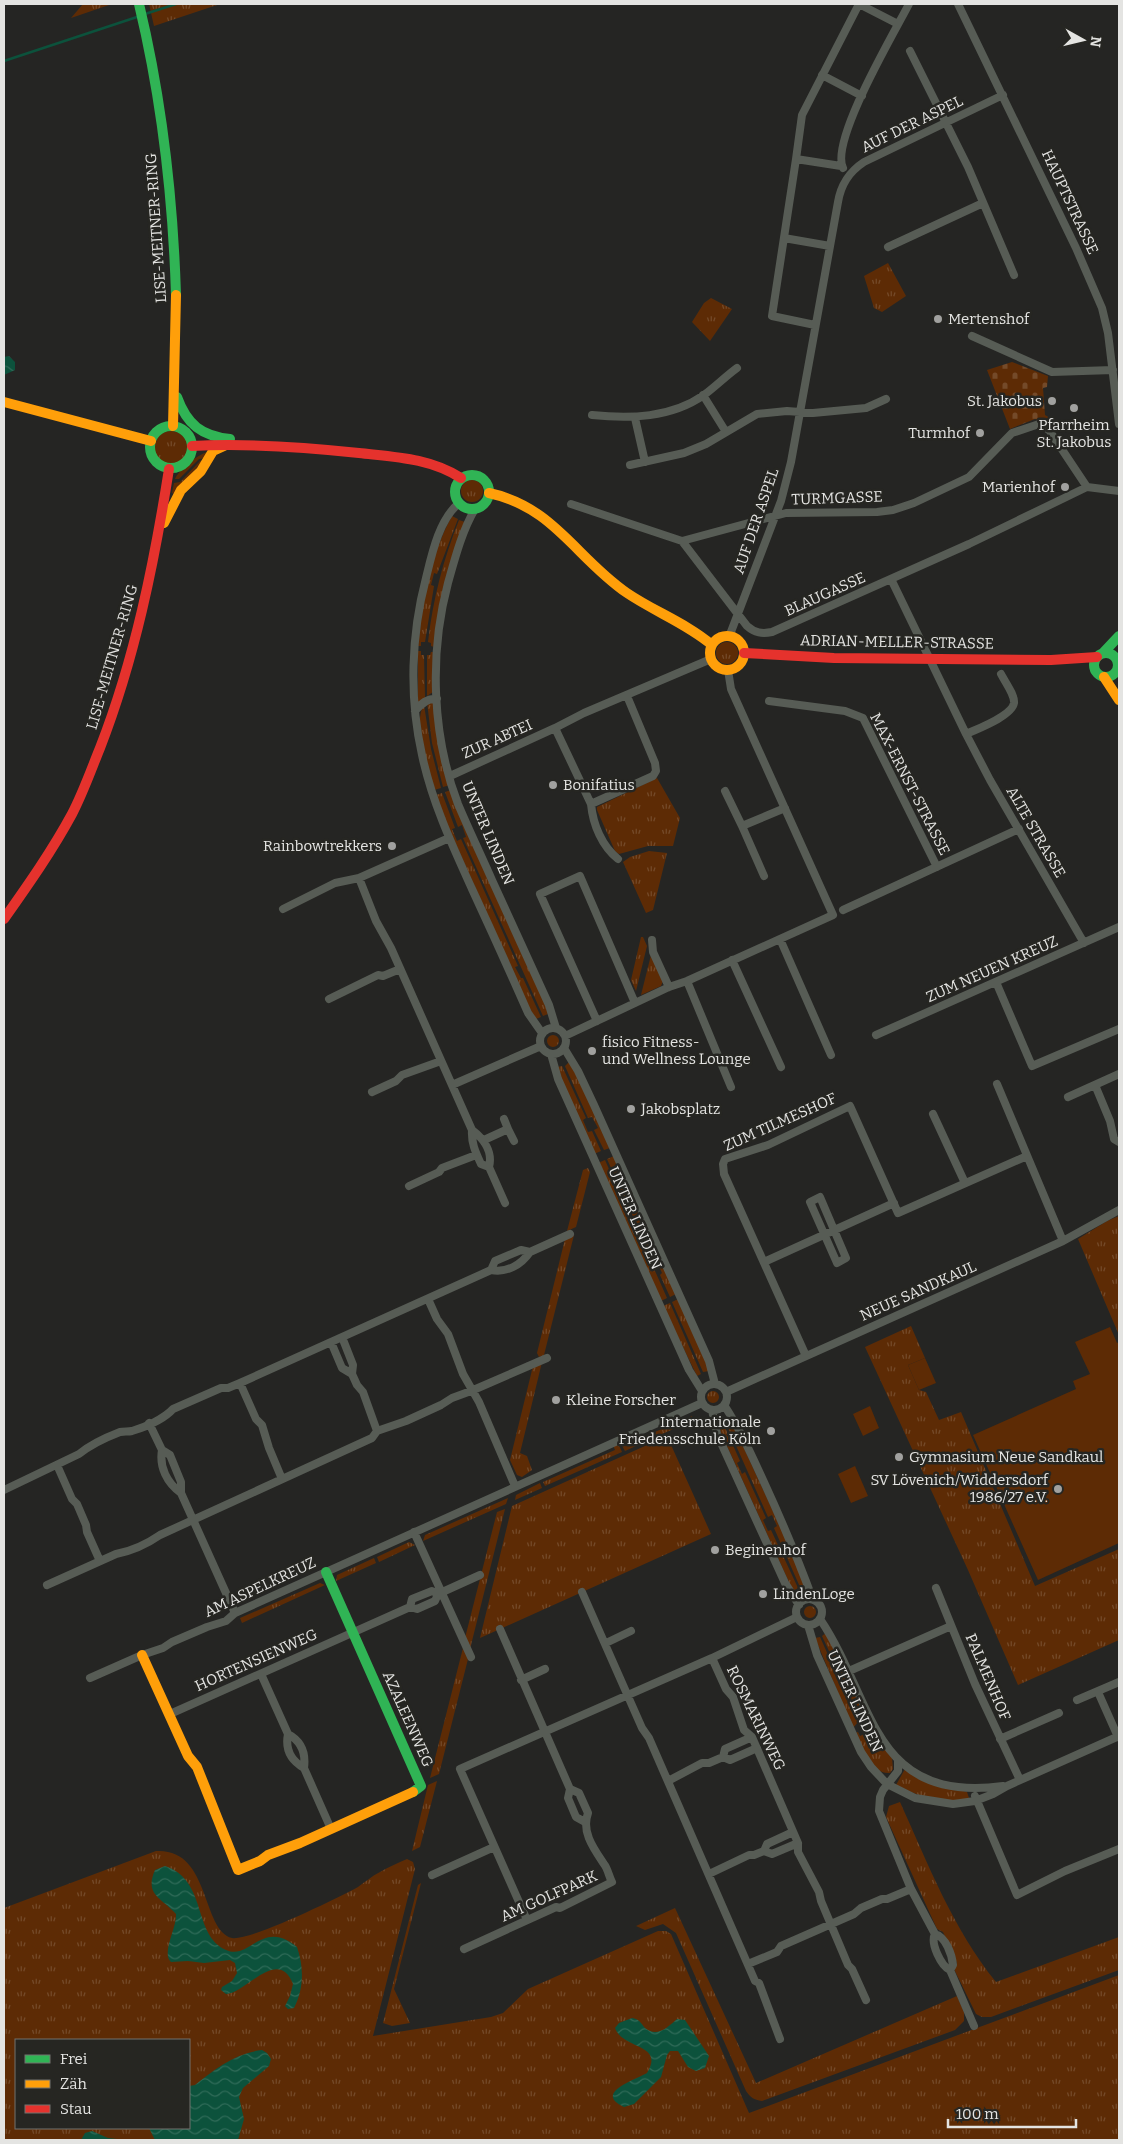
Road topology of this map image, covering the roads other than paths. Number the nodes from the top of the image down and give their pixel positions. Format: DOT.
graph roads {
  1 [pos="139,4"];
  2 [pos="859,4"];
  3 [pos="909,4"];
  4 [pos="958,4"];
  5 [pos="898,24"];
  6 [pos="910,51"];
  7 [pos="822,75"];
  8 [pos="1003,95"];
  9 [pos="862,96"];
  10 [pos="947,122"];
  11 [pos="796,159"];
  12 [pos="842,166"];
  13 [pos="848,176"];
  14 [pos="983,203"];
  15 [pos="784,238"];
  16 [pos="830,246"];
  17 [pos="888,247"];
  18 [pos="1014,275"];
  19 [pos="815,325"];
  20 [pos="972,336"];
  21 [pos="737,368"];
  22 [pos="1113,370"];
  23 [pos="175,378"];
  24 [pos="703,395"];
  25 [pos="886,399"];
  26 [pos="4,402"];
  27 [pos="800,412"];
  28 [pos="592,415"];
  29 [pos="635,418"];
  30 [pos="1119,424"];
  31 [pos="173,426"];
  32 [pos="726,432"];
  33 [pos="150,441"];
  34 [pos="236,443"];
  35 [pos="192,446"];
  36 [pos="644,462"];
  37 [pos="630,465"];
  38 [pos="169,469"];
  39 [pos="461,478"];
  40 [pos="1087,487"];
  41 [pos="1119,491"];
  42 [pos="490,493"];
  43 [pos="459,503"];
  44 [pos="572,504"];
  45 [pos="475,509"];
  46 [pos="775,517"];
  47 [pos="160,531"];
  48 [pos="682,541"];
  49 [pos="891,579"];
  50 [pos="737,614"];
  51 [pos="1119,636"];
  52 [pos="729,637"];
  53 [pos="712,645"];
  54 [pos="744,654"];
  55 [pos="1100,655"];
  56 [pos="711,659"];
  57 [pos="931,659"];
  58 [pos="1051,660"];
  59 [pos="1118,660"];
  60 [pos="728,670"];
  61 [pos="1095,671"];
  62 [pos="1001,674"];
  63 [pos="1104,677"];
  64 [pos="1119,681"];
  65 [pos="627,696"];
  66 [pos="437,699"];
  67 [pos="1119,700"];
  68 [pos="769,701"];
  69 [pos="415,711"];
  70 [pos="555,728"];
  71 [pos="966,734"];
  72 [pos="450,776"];
  73 [pos="725,790"];
  74 [pos="591,804"];
  75 [pos="785,808"];
  76 [pos="742,826"];
  77 [pos="1019,829"];
  78 [pos="449,838"];
  79 [pos="618,859"];
  80 [pos="937,867"];
  81 [pos="764,876"];
  82 [pos="359,878"];
  83 [pos="283,910"];
  84 [pos="843,910"];
  85 [pos="4,919"];
  86 [pos="1119,927"];
  87 [pos="780,939"];
  88 [pos="652,940"];
  89 [pos="1084,943"];
  90 [pos="732,960"];
  91 [pos="400,969"];
  92 [pos="686,981"];
  93 [pos="996,982"];
  94 [pos="669,987"];
  95 [pos="329,999"];
  96 [pos="635,1003"];
  97 [pos="597,1021"];
  98 [pos="556,1028"];
  99 [pos="1119,1029"];
  100 [pos="542,1033"];
  101 [pos="876,1035"];
  102 [pos="565,1036"];
  103 [pos="541,1046"];
  104 [pos="564,1048"];
  105 [pos="551,1054"];
  106 [pos="832,1055"];
  107 [pos="441,1061"];
  108 [pos="781,1067"];
  109 [pos="1119,1074"];
  110 [pos="997,1084"];
  111 [pos="452,1085"];
  112 [pos="1095,1085"];
  113 [pos="731,1087"];
  114 [pos="372,1092"];
  115 [pos="1068,1097"];
  116 [pos="933,1114"];
  117 [pos="504,1119"];
  118 [pos="508,1129"];
  119 [pos="472,1130"];
  120 [pos="484,1140"];
  121 [pos="514,1141"];
  122 [pos="1119,1142"];
  123 [pos="476,1154"];
  124 [pos="1027,1156"];
  125 [pos="489,1167"];
  126 [pos="965,1183"];
  127 [pos="409,1186"];
  128 [pos="505,1203"];
  129 [pos="894,1203"];
  130 [pos="1119,1210"];
  131 [pos="835,1230"];
  132 [pos="570,1234"];
  133 [pos="824,1235"];
  134 [pos="1063,1240"];
  135 [pos="530,1252"];
  136 [pos="764,1262"];
  137 [pos="491,1270"];
  138 [pos="428,1299"];
  139 [pos="342,1338"];
  140 [pos="331,1342"];
  141 [pos="806,1356"];
  142 [pos="547,1358"];
  143 [pos="352,1374"];
  144 [pos="240,1383"];
  145 [pos="715,1384"];
  146 [pos="471,1391"];
  147 [pos="702,1391"];
  148 [pos="726,1392"];
  149 [pos="702,1403"];
  150 [pos="724,1405"];
  151 [pos="712,1410"];
  152 [pos="149,1423"];
  153 [pos="377,1431"];
  154 [pos="162,1450"];
  155 [pos="57,1465"];
  156 [pos="282,1479"];
  157 [pos="515,1486"];
  158 [pos="4,1490"];
  159 [pos="181,1493"];
  160 [pos="192,1520"];
  161 [pos="414,1532"];
  162 [pos="100,1561"];
  163 [pos="326,1572"];
  164 [pos="480,1575"];
  165 [pos="47,1585"];
  166 [pos="936,1588"];
  167 [pos="582,1592"];
  168 [pos="440,1594"];
  169 [pos="813,1600"];
  170 [pos="799,1605"];
  171 [pos="234,1613"];
  172 [pos="797,1617"];
  173 [pos="820,1619"];
  174 [pos="808,1625"];
  175 [pos="952,1626"];
  176 [pos="500,1629"];
  177 [pos="631,1631"];
  178 [pos="354,1632"];
  179 [pos="606,1643"];
  180 [pos="142,1655"];
  181 [pos="471,1657"];
  182 [pos="712,1658"];
  183 [pos="545,1669"];
  184 [pos="849,1671"];
  185 [pos="261,1674"];
  186 [pos="90,1678"];
  187 [pos="522,1680"];
  188 [pos="1119,1682"];
  189 [pos="1098,1692"];
  190 [pos="628,1695"];
  191 [pos="1077,1700"];
  192 [pos="1059,1713"];
  193 [pos="170,1714"];
  194 [pos="545,1732"];
  195 [pos="288,1734"];
  196 [pos="1118,1736"];
  197 [pos="752,1737"];
  198 [pos="1000,1739"];
  199 [pos="757,1748"];
  200 [pos="723,1757"];
  201 [pos="898,1761"];
  202 [pos="304,1768"];
  203 [pos="1020,1780"];
  204 [pos="668,1781"];
  205 [pos="887,1784"];
  206 [pos="1007,1786"];
  207 [pos="570,1789"];
  208 [pos="974,1789"];
  209 [pos="976,1801"];
  210 [pos="585,1822"];
  211 [pos="331,1829"];
  212 [pos="793,1832"];
  213 [pos="798,1843"];
  214 [pos="494,1847"];
  215 [pos="1119,1849"];
  216 [pos="764,1851"];
  217 [pos="709,1874"];
  218 [pos="432,1875"];
  219 [pos="911,1889"];
  220 [pos="528,1920"];
  221 [pos="830,1924"];
  222 [pos="464,1949"];
  223 [pos="748,1964"];
  224 [pos="866,2000"];
  225 [pos="974,2026"];
  226 [pos="780,2039"];
  1 -- 23 [label="street, LISE-MEITNER-RING"];
  2 -- 5 [label="street"];
  2 -- 7 [label="street"];
  3 -- 5 [label="street"];
  4 -- 8 [label="street, HAUPTSTRASSE"];
  5 -- 9 [label="street"];
  6 -- 10 [label="street"];
  7 -- 9 [label="street"];
  7 -- 11 [label="street"];
  8 -- 10 [label="street, AUF DER ASPEL"];
  8 -- 22 [label="street, HAUPTSTRASSE"];
  9 -- 12 [label="street"];
  10 -- 13 [label="street, AUF DER ASPEL"];
  10 -- 14 [label="street"];
  11 -- 12 [label="street"];
  11 -- 15 [label="street"];
  12 -- 13 [label="street"];
  13 -- 16 [label="street, AUF DER ASPEL"];
  14 -- 17 [label="street"];
  14 -- 18 [label="street"];
  15 -- 16 [label="street"];
  15 -- 19 [label="street"];
  16 -- 19 [label="street, AUF DER ASPEL"];
  19 -- 27 [label="street, AUF DER ASPEL"];
  20 -- 22 [label="street"];
  21 -- 24 [label="street"];
  22 -- 30 [label="street, HAUPTSTRASSE"];
  23 -- 31 [label="street, LISE-MEITNER-RING"];
  23 -- 34 [label="street"];
  24 -- 29 [label="street"];
  24 -- 32 [label="street"];
  25 -- 27 [label="street"];
  26 -- 33 [label="street"];
  27 -- 32 [label="street"];
  27 -- 46 [label="street, AUF DER ASPEL"];
  28 -- 29 [label="street"];
  29 -- 36 [label="street"];
  31 -- 33 [label="street"];
  31 -- 35 [label="street"];
  32 -- 36 [label="street"];
  33 -- 38 [label="street"];
  34 -- 35 [label="street"];
  34 -- 39 [label="street"];
  34 -- 47 [label="street"];
  35 -- 38 [label="street"];
  36 -- 37 [label="street"];
  38 -- 47 [label="street, LISE-MEITNER-RING"];
  39 -- 42 [label="street"];
  39 -- 43 [label="street"];
  40 -- 41 [label="street"];
  40 -- 46 [label="street, TURMGASSE"];
  40 -- 49 [label="street, BLAUGASSE"];
  42 -- 45 [label="street"];
  42 -- 53 [label="street"];
  43 -- 45 [label="street"];
  43 -- 69 [label="street"];
  44 -- 48 [label="street"];
  45 -- 66 [label="street, UNTER LINDEN"];
  46 -- 48 [label="street, TURMGASSE"];
  46 -- 50 [label="street, AUF DER ASPEL"];
  47 -- 85 [label="street, LISE-MEITNER-RING"];
  48 -- 50 [label="street, BLAUGASSE"];
  49 -- 50 [label="street, BLAUGASSE"];
  49 -- 57 [label="street, ALTE STRASSE"];
  50 -- 52 [label="street, AUF DER ASPEL"];
  51 -- 55 [label="street"];
  52 -- 53 [label="street"];
  52 -- 54 [label="street"];
  53 -- 56 [label="street"];
  54 -- 57 [label="street, ADRIAN-MELLER-STRASSE"];
  54 -- 60 [label="street"];
  55 -- 58 [label="street, ADRIAN-MELLER-STRASSE"];
  55 -- 59 [label="street"];
  55 -- 61 [label="street"];
  56 -- 60 [label="street"];
  56 -- 65 [label="street, ZUR ABTEI"];
  57 -- 58 [label="street, ADRIAN-MELLER-STRASSE"];
  57 -- 71 [label="street, ALTE STRASSE"];
  58 -- 61 [label="street, ADRIAN-MELLER-STRASSE"];
  59 -- 63 [label="street"];
  59 -- 64 [label="street"];
  60 -- 75 [label="street"];
  61 -- 63 [label="street"];
  62 -- 71 [label="street"];
  63 -- 67 [label="street"];
  65 -- 70 [label="street, ZUR ABTEI"];
  65 -- 74 [label="street"];
  66 -- 69 [label="street"];
  66 -- 72 [label="street, UNTER LINDEN"];
  68 -- 80 [label="street, MAX-ERNST-STRASSE"];
  69 -- 78 [label="street"];
  70 -- 72 [label="street, ZUR ABTEI"];
  70 -- 74 [label="street, ZUR ABTEI"];
  71 -- 77 [label="street, ALTE STRASSE"];
  72 -- 98 [label="street, UNTER LINDEN"];
  73 -- 76 [label="street"];
  74 -- 79 [label="street, ZUR ABTEI"];
  75 -- 76 [label="street"];
  75 -- 87 [label="street"];
  76 -- 81 [label="street"];
  77 -- 80 [label="street"];
  77 -- 89 [label="street, ALTE STRASSE"];
  78 -- 82 [label="street"];
  78 -- 100 [label="street"];
  80 -- 84 [label="street"];
  82 -- 83 [label="street"];
  82 -- 91 [label="street"];
  86 -- 89 [label="street, ZUM NEUEN KREUZ"];
  87 -- 90 [label="street"];
  87 -- 106 [label="street"];
  88 -- 94 [label="street"];
  89 -- 93 [label="street, ZUM NEUEN KREUZ"];
  90 -- 92 [label="street"];
  90 -- 108 [label="street"];
  91 -- 95 [label="street"];
  91 -- 107 [label="street"];
  92 -- 94 [label="street"];
  92 -- 113 [label="street"];
  93 -- 99 [label="street"];
  93 -- 101 [label="street, ZUM NEUEN KREUZ"];
  94 -- 96 [label="street"];
  96 -- 97 [label="street"];
  96 -- 97 [label="street"];
  97 -- 102 [label="street"];
  98 -- 100 [label="street"];
  98 -- 102 [label="street"];
  100 -- 103 [label="street"];
  102 -- 104 [label="street"];
  103 -- 105 [label="street"];
  103 -- 111 [label="street"];
  104 -- 105 [label="street"];
  104 -- 145 [label="street, UNTER LINDEN"];
  105 -- 147 [label="street, UNTER LINDEN"];
  107 -- 111 [label="street"];
  107 -- 114 [label="street"];
  109 -- 112 [label="street"];
  110 -- 124 [label="street"];
  111 -- 119 [label="street"];
  112 -- 115 [label="street"];
  112 -- 122 [label="street"];
  116 -- 126 [label="street"];
  117 -- 118 [label="street"];
  118 -- 120 [label="street"];
  118 -- 121 [label="street"];
  119 -- 120 [label="street"];
  119 -- 123 [label="street"];
  120 -- 125 [label="street"];
  123 -- 125 [label="street"];
  123 -- 127 [label="street"];
  124 -- 126 [label="street"];
  124 -- 134 [label="street"];
  125 -- 128 [label="street"];
  126 -- 129 [label="street"];
  129 -- 131 [label="street"];
  129 -- 136 [label="street, ZUM TILMESHOF"];
  130 -- 134 [label="street, NEUE SANDKAUL"];
  131 -- 133 [label="street"];
  131 -- 133 [label="street"];
  131 -- 133 [label="street"];
  132 -- 135 [label="street"];
  133 -- 136 [label="street"];
  134 -- 141 [label="street, NEUE SANDKAUL"];
  135 -- 137 [label="street"];
  135 -- 137 [label="street"];
  136 -- 141 [label="street, ZUM TILMESHOF"];
  137 -- 138 [label="street"];
  138 -- 139 [label="street"];
  138 -- 146 [label="street"];
  139 -- 140 [label="street"];
  139 -- 143 [label="street"];
  140 -- 143 [label="street"];
  140 -- 144 [label="street"];
  141 -- 148 [label="street, NEUE SANDKAUL"];
  142 -- 146 [label="street"];
  143 -- 153 [label="street"];
  144 -- 152 [label="street"];
  144 -- 156 [label="street"];
  145 -- 147 [label="street"];
  145 -- 148 [label="street"];
  146 -- 153 [label="street"];
  146 -- 157 [label="street"];
  147 -- 149 [label="street"];
  148 -- 150 [label="street"];
  149 -- 151 [label="street"];
  149 -- 157 [label="street, AM ASPELKREUZ"];
  150 -- 151 [label="street"];
  150 -- 169 [label="street"];
  151 -- 170 [label="street"];
  152 -- 154 [label="street"];
  152 -- 155 [label="street"];
  153 -- 156 [label="street"];
  154 -- 159 [label="street"];
  154 -- 159 [label="street"];
  155 -- 158 [label="street"];
  155 -- 162 [label="street"];
  156 -- 160 [label="street"];
  157 -- 161 [label="street, AM ASPELKREUZ"];
  159 -- 160 [label="street"];
  160 -- 162 [label="street"];
  160 -- 171 [label="street"];
  161 -- 163 [label="street, AM ASPELKREUZ"];
  161 -- 168 [label="street"];
  162 -- 165 [label="street"];
  163 -- 171 [label="street, AM ASPELKREUZ"];
  163 -- 178 [label="street, AZALEENWEG"];
  164 -- 168 [label="street"];
  166 -- 175 [label="street, PALMENHOF"];
  167 -- 179 [label="street"];
  168 -- 178 [label="street"];
  168 -- 181 [label="street"];
  169 -- 170 [label="street"];
  169 -- 173 [label="street"];
  170 -- 172 [label="street"];
  171 -- 180 [label="street, AM ASPELKREUZ"];
  172 -- 174 [label="street"];
  172 -- 182 [label="street, ROSMARINWEG"];
  173 -- 174 [label="street"];
  173 -- 184 [label="street, UNTER LINDEN"];
  174 -- 205 [label="street, UNTER LINDEN"];
  175 -- 184 [label="street, PALMENHOF"];
  175 -- 198 [label="street, PALMENHOF"];
  176 -- 187 [label="street"];
  177 -- 179 [label="street"];
  178 -- 185 [label="street, HORTENSIENWEG"];
  178 -- 211 [label="street, AZALEENWEG"];
  179 -- 190 [label="street"];
  180 -- 186 [label="street, AM ASPELKREUZ"];
  180 -- 193 [label="street"];
  182 -- 190 [label="street, ROSMARINWEG"];
  182 -- 197 [label="street, ROSMARINWEG"];
  183 -- 187 [label="street"];
  184 -- 201 [label="street, UNTER LINDEN"];
  185 -- 193 [label="street, HORTENSIENWEG"];
  185 -- 195 [label="street"];
  187 -- 194 [label="street"];
  188 -- 189 [label="street"];
  189 -- 191 [label="street"];
  189 -- 196 [label="street, UNTER LINDEN"];
  190 -- 194 [label="street, ROSMARINWEG"];
  190 -- 204 [label="street"];
  192 -- 198 [label="street, PALMENHOF"];
  193 -- 211 [label="street, AZALEENWEG"];
  194 -- 207 [label="street, AM GOLFPARK"];
  194 -- 214 [label="street, ROSMARINWEG"];
  195 -- 202 [label="street"];
  195 -- 202 [label="street"];
  196 -- 203 [label="street, UNTER LINDEN"];
  197 -- 199 [label="street, ROSMARINWEG"];
  197 -- 200 [label="street"];
  198 -- 203 [label="street, PALMENHOF"];
  199 -- 200 [label="street"];
  199 -- 212 [label="street, ROSMARINWEG"];
  200 -- 204 [label="street"];
  201 -- 205 [label="street, UNTER LINDEN"];
  201 -- 208 [label="street, UNTER LINDEN"];
  202 -- 211 [label="street"];
  203 -- 206 [label="street, UNTER LINDEN"];
  204 -- 217 [label="street"];
  205 -- 209 [label="street, UNTER LINDEN"];
  205 -- 219 [label="street, UNTER LINDEN"];
  206 -- 208 [label="street, UNTER LINDEN"];
  206 -- 209 [label="street, UNTER LINDEN"];
  207 -- 210 [label="street, AM GOLFPARK"];
  207 -- 210 [label="street, AM GOLFPARK"];
  208 -- 209 [label="street"];
  209 -- 215 [label="street"];
  210 -- 220 [label="street, AM GOLFPARK"];
  212 -- 213 [label="street, ROSMARINWEG"];
  212 -- 216 [label="street"];
  213 -- 216 [label="street"];
  213 -- 221 [label="street, ROSMARINWEG"];
  214 -- 218 [label="street"];
  214 -- 220 [label="street, ROSMARINWEG"];
  216 -- 217 [label="street"];
  217 -- 223 [label="street"];
  219 -- 221 [label="street"];
  219 -- 225 [label="street, UNTER LINDEN"];
  220 -- 222 [label="street, AM GOLFPARK"];
  221 -- 223 [label="street"];
  221 -- 224 [label="street, ROSMARINWEG"];
  223 -- 226 [label="street"];
}
